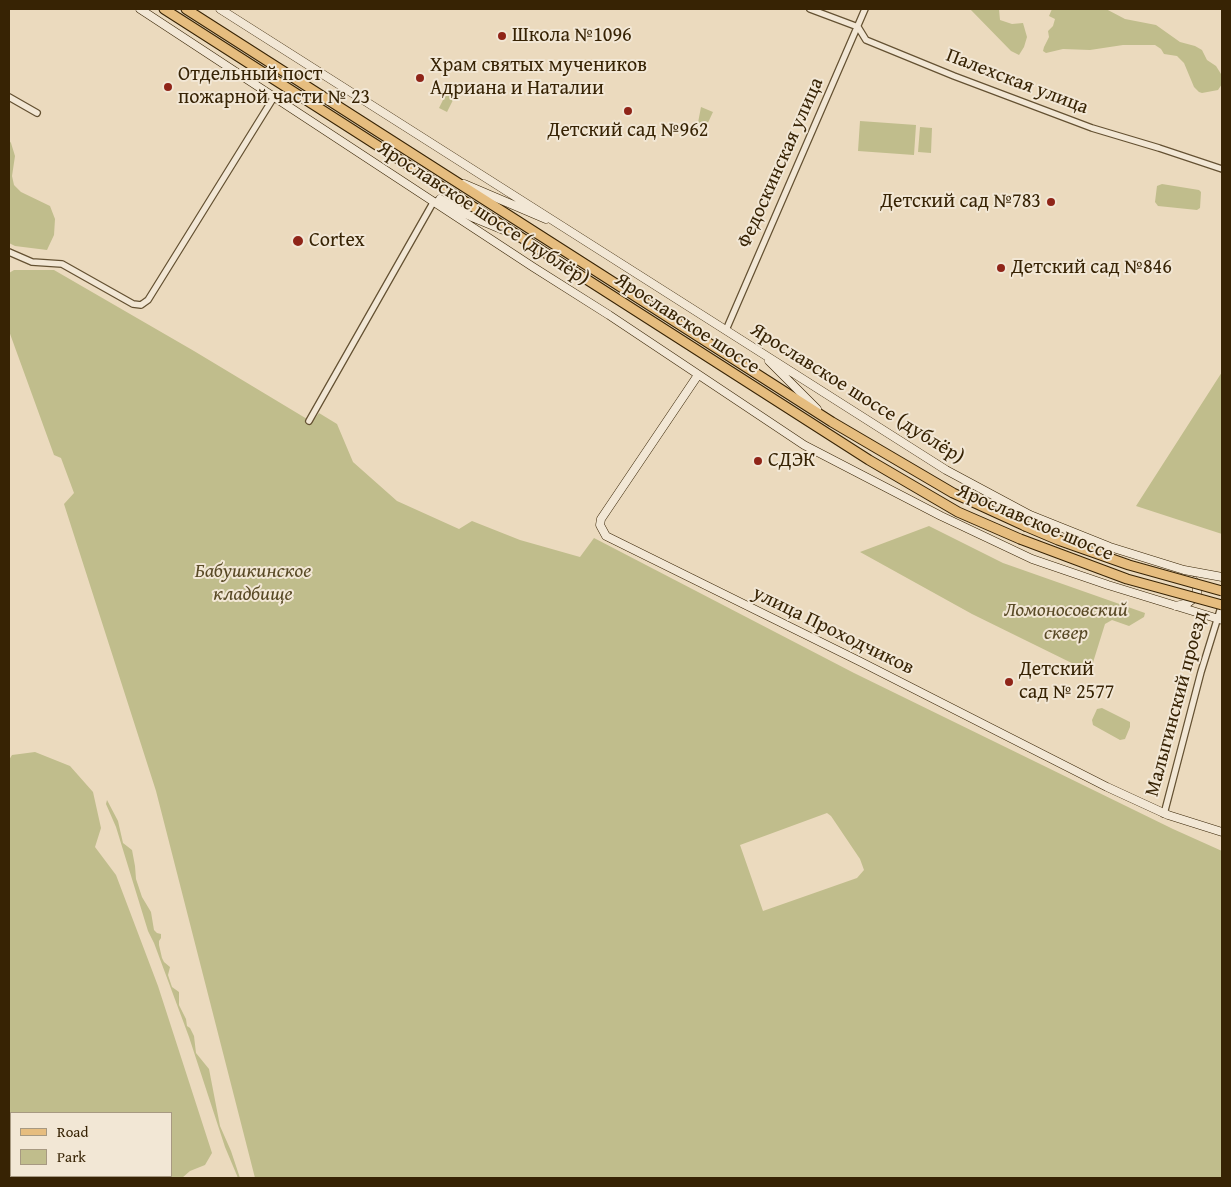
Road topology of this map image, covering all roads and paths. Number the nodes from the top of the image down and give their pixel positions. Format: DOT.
graph roads {
  1 [pos="140,9"];
  2 [pos="150,9"];
  3 [pos="164,9"];
  4 [pos="186,9"];
  5 [pos="220,9"];
  6 [pos="810,9"];
  7 [pos="866,9"];
  8 [pos="163,23"];
  9 [pos="858,27"];
  10 [pos="9,97"];
  11 [pos="274,97"];
  12 [pos="37,113"];
  13 [pos="1222,169"];
  14 [pos="447,176"];
  15 [pos="417,190"];
  16 [pos="434,201"];
  17 [pos="561,225"];
  18 [pos="516,235"];
  19 [pos="9,252"];
  20 [pos="726,330"];
  21 [pos="762,353"];
  22 [pos="698,375"];
  23 [pos="309,421"];
  24 [pos="832,422"];
  25 [pos="1184,570"];
  26 [pos="1222,577"];
  27 [pos="1222,591"];
  28 [pos="1174,606"];
  29 [pos="1222,606"];
  30 [pos="1219,619"];
  31 [pos="1164,814"];
  32 [pos="1222,832"];
  1 -- 8 [label="street, Ярославское шоссе (дублёр)"];
  2 -- 8 [label="street"];
  3 -- 18 [label="main road, Ярославское шоссе"];
  4 -- 14 [label="main road, Ярославское шоссе"];
  5 -- 17 [label="street, Ярославское шоссе (дублёр)"];
  6 -- 9 [label="street, Палехская улица"];
  7 -- 9 [label="street, Федоскинская улица"];
  8 -- 11 [label="street, Ярославское шоссе (дублёр)"];
  9 -- 13 [label="street, Палехская улица"];
  9 -- 20 [label="street, Федоскинская улица"];
  10 -- 12 [label="street"];
  11 -- 15 [label="street, Ярославское шоссе (дублёр)"];
  11 -- 19 [label="street"];
  14 -- 17 [label="street"];
  14 -- 24 [label="main road, Ярославское шоссе"];
  15 -- 16 [label="street, Ярославское шоссе (дублёр)"];
  15 -- 18 [label="street"];
  16 -- 22 [label="street, Ярославское шоссе (дублёр)"];
  16 -- 23 [label="street"];
  17 -- 20 [label="street, Ярославское шоссе (дублёр)"];
  18 -- 29 [label="main road, Ярославское шоссе, bridge"];
  20 -- 21 [label="street, Ярославское шоссе (дублёр)"];
  21 -- 24 [label="street"];
  21 -- 25 [label="street, Ярославское шоссе (дублёр)"];
  22 -- 28 [label="street, Ярославское шоссе (дублёр)"];
  22 -- 31 [label="street, улица Проходчиков"];
  24 -- 27 [label="main road, Ярославское шоссе, bridge"];
  25 -- 26 [label="street, Ярославское шоссе (дублёр)"];
  25 -- 28 [label="street"];
  28 -- 30 [label="street, Ярославское шоссе (дублёр)"];
  29 -- 30 [label="street, Малыгинский проезд"];
  30 -- 31 [label="street, Малыгинский проезд"];
  31 -- 32 [label="street, улица Проходчиков"];
}
